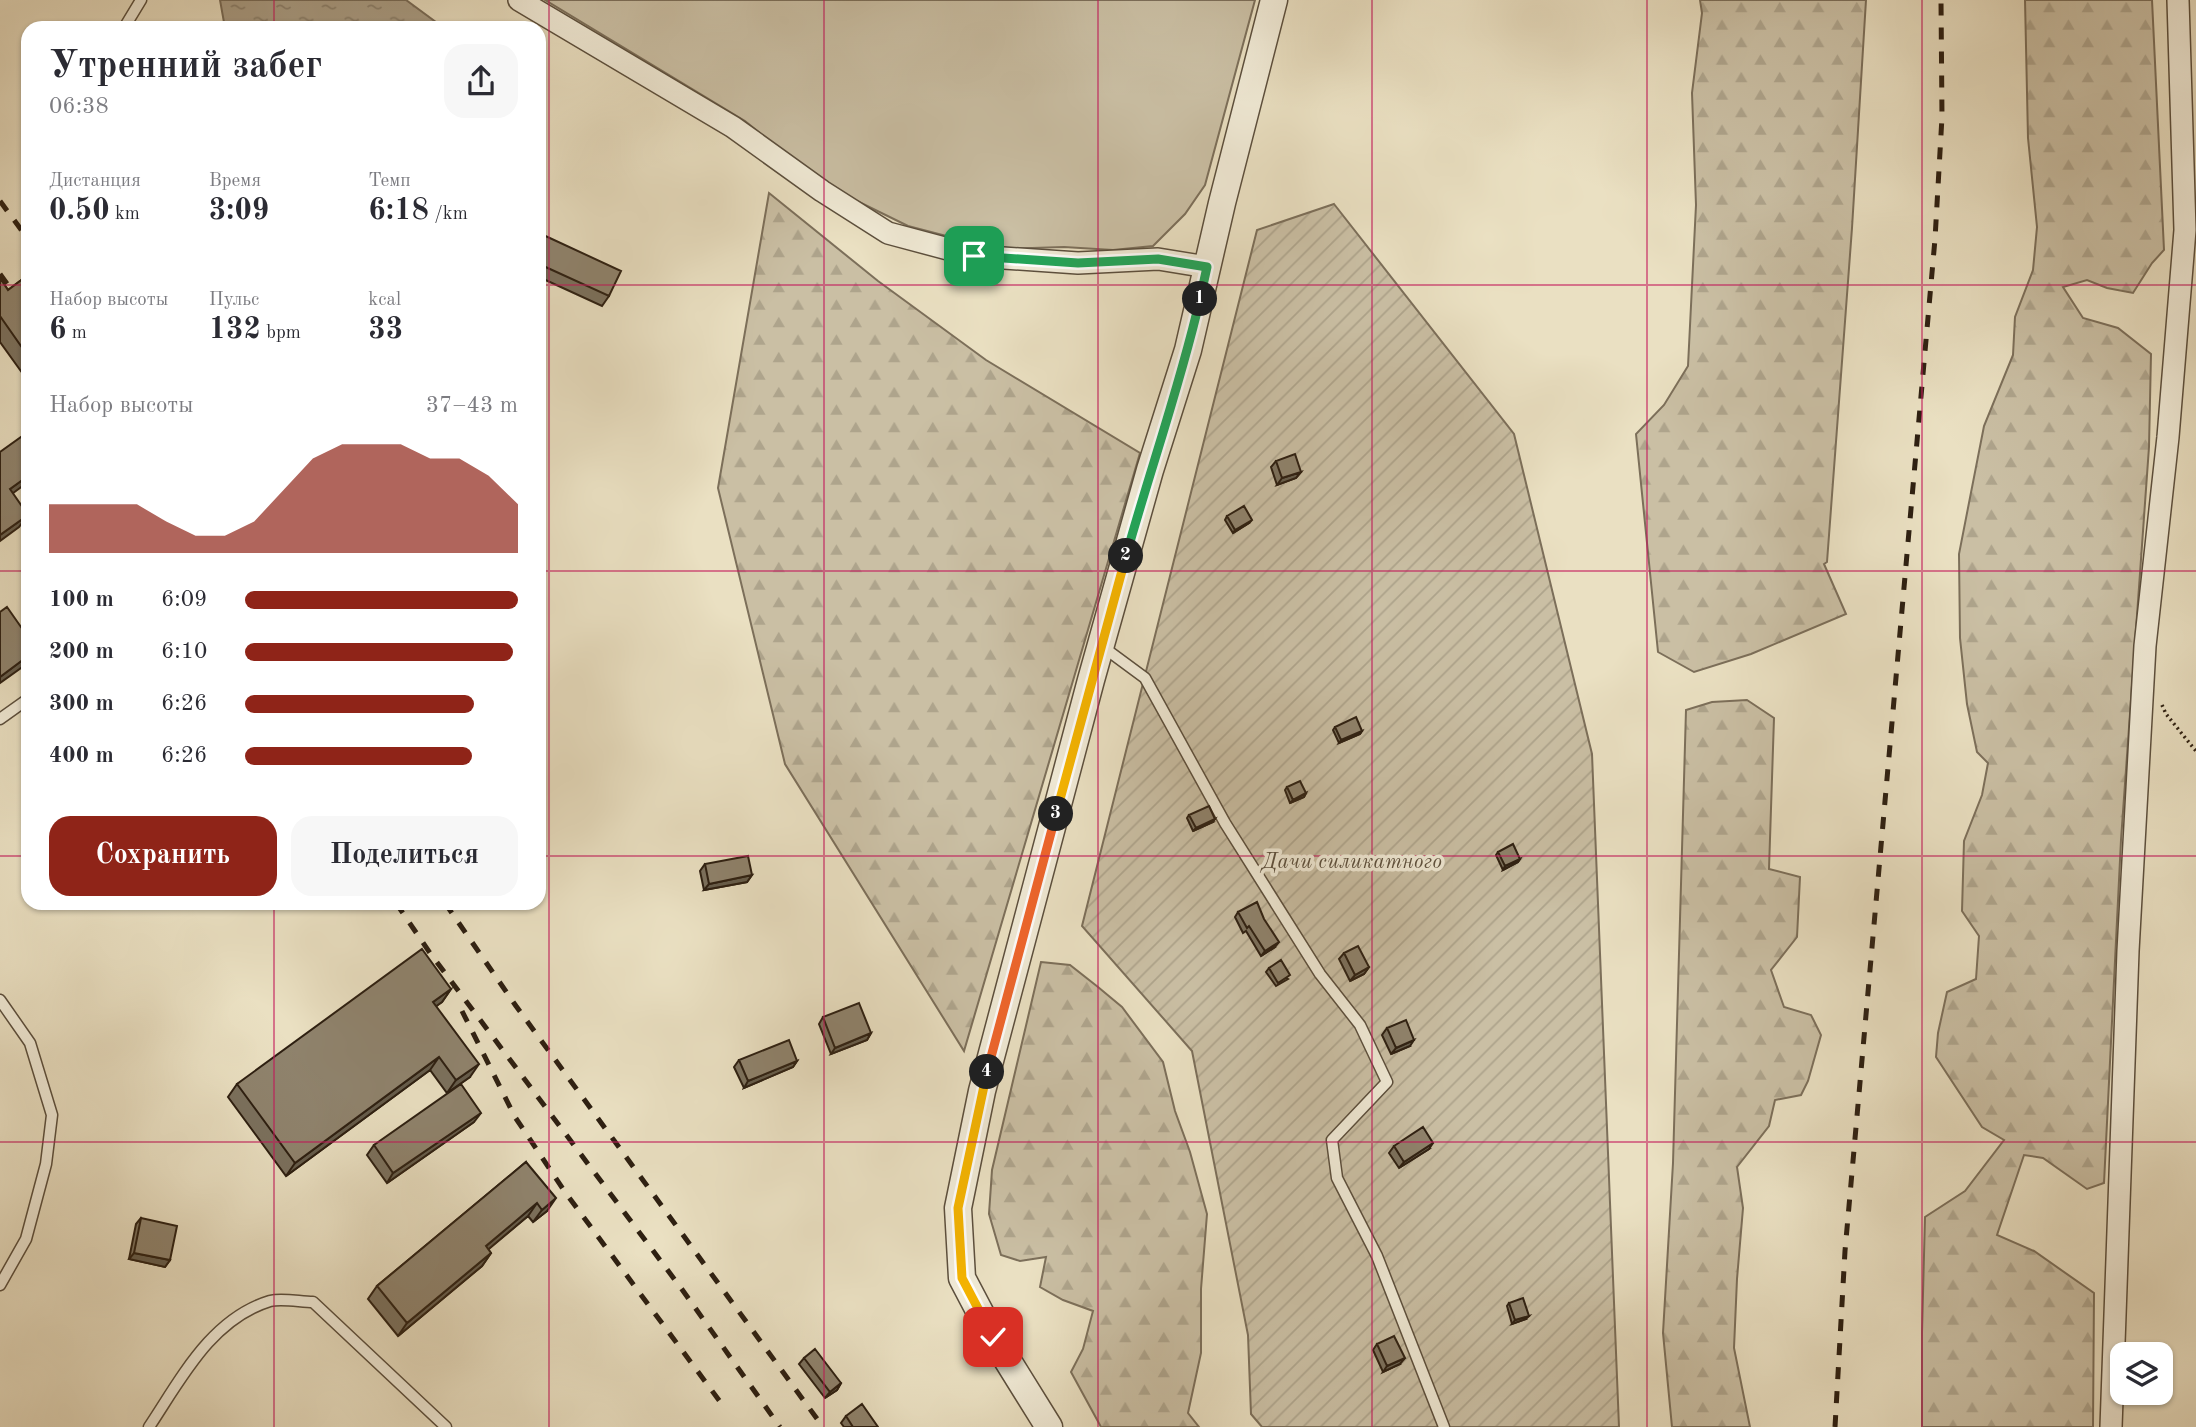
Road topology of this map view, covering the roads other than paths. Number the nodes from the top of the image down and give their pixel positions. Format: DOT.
graph roads {
  1 [pos="141,0"];
  2 [pos="519,0"];
  3 [pos="1274,0"];
  4 [pos="2178,0"];
  5 [pos="128,21"];
  6 [pos="1207,267"];
  7 [pos="1101,645"];
  8 [pos="21,704"];
  9 [pos="0,719"];
  10 [pos="0,1000"];
  11 [pos="0,1285"];
  12 [pos="149,1427"];
  13 [pos="446,1427"];
  14 [pos="1049,1427"];
  15 [pos="1444,1427"];
  16 [pos="2111,1427"];
  1 -- 5 [label="lane"];
  2 -- 6 [label="street"];
  3 -- 6 [label="street"];
  4 -- 16 [label="street"];
  6 -- 7 [label="street"];
  7 -- 14 [label="street"];
  7 -- 15 [label="lane"];
  8 -- 9 [label="lane"];
  10 -- 11 [label="lane"];
  12 -- 13 [label="lane"];
}
